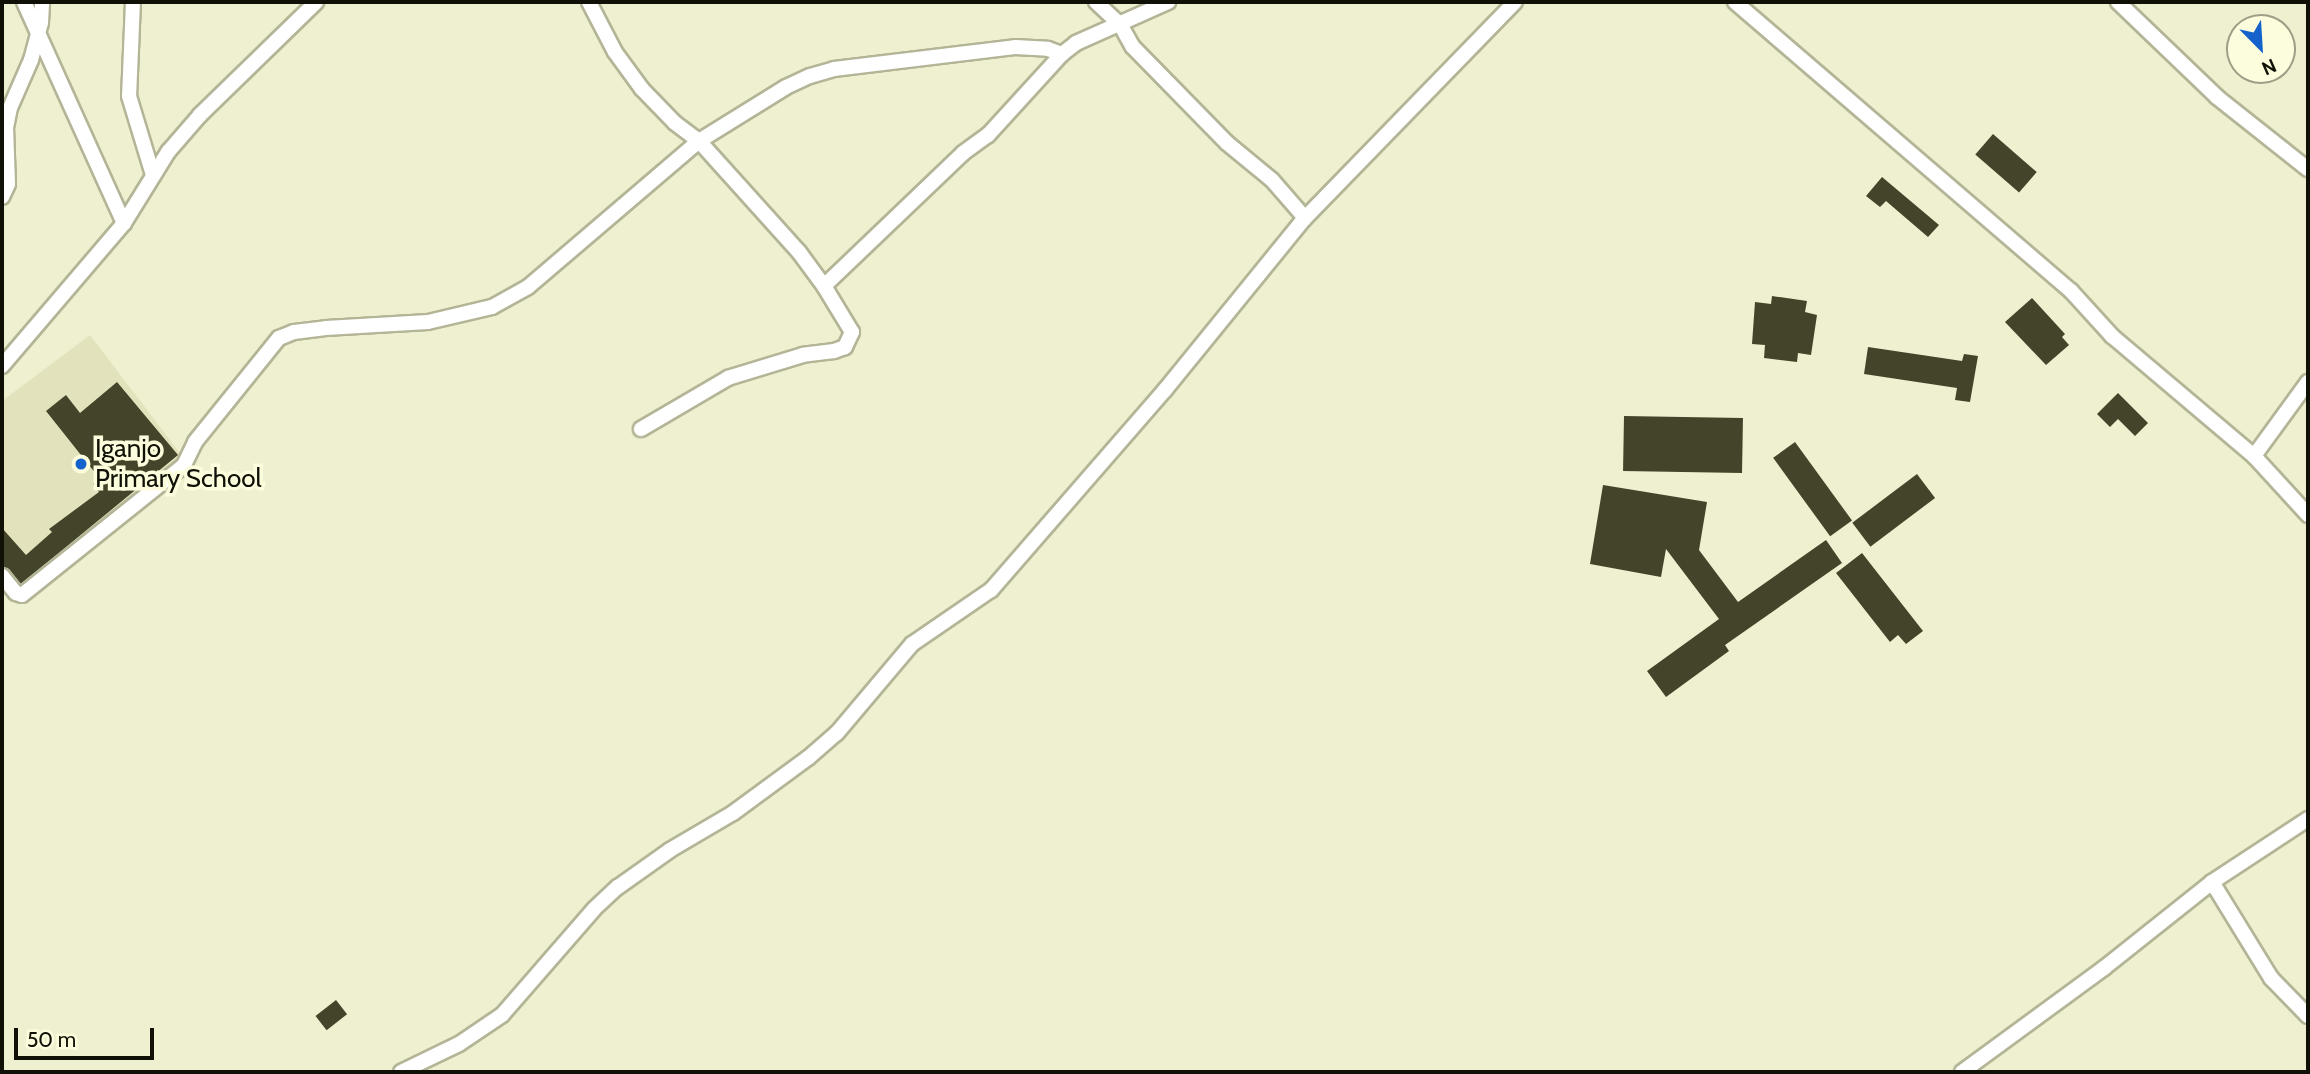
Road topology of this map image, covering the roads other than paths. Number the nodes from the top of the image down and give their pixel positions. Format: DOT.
graph roads {
  1 [pos="24,2"];
  2 [pos="42,2"];
  3 [pos="133,2"];
  4 [pos="316,2"];
  5 [pos="589,2"];
  6 [pos="1096,2"];
  7 [pos="1168,2"];
  8 [pos="1515,2"];
  9 [pos="1735,2"];
  10 [pos="2118,2"];
  11 [pos="1120,24"];
  12 [pos="38,33"];
  13 [pos="1062,54"];
  14 [pos="699,141"];
  15 [pos="2308,169"];
  16 [pos="153,175"];
  17 [pos="2,197"];
  18 [pos="1306,218"];
  19 [pos="124,223"];
  20 [pos="824,286"];
  21 [pos="2,366"];
  22 [pos="2308,383"];
  23 [pos="641,429"];
  24 [pos="2254,456"];
  25 [pos="2308,515"];
  26 [pos="2,576"];
  27 [pos="2308,819"];
  28 [pos="2212,882"];
  29 [pos="2308,1016"];
  30 [pos="401,1072"];
  31 [pos="1962,1072"];
  1 -- 12 [label="street"];
  2 -- 12 [label="street"];
  3 -- 16 [label="street"];
  4 -- 16 [label="street"];
  5 -- 14 [label="street"];
  6 -- 11 [label="street"];
  7 -- 11 [label="street"];
  8 -- 18 [label="street"];
  9 -- 24 [label="street"];
  10 -- 15 [label="street"];
  11 -- 13 [label="street"];
  11 -- 18 [label="street"];
  12 -- 17 [label="street"];
  12 -- 19 [label="street"];
  13 -- 14 [label="street"];
  13 -- 20 [label="street"];
  14 -- 20 [label="street"];
  14 -- 26 [label="street"];
  16 -- 19 [label="street"];
  18 -- 30 [label="street"];
  19 -- 21 [label="street"];
  20 -- 23 [label="street"];
  22 -- 24 [label="street"];
  24 -- 25 [label="street"];
  27 -- 28 [label="street"];
  28 -- 29 [label="street"];
  28 -- 31 [label="street"];
}
